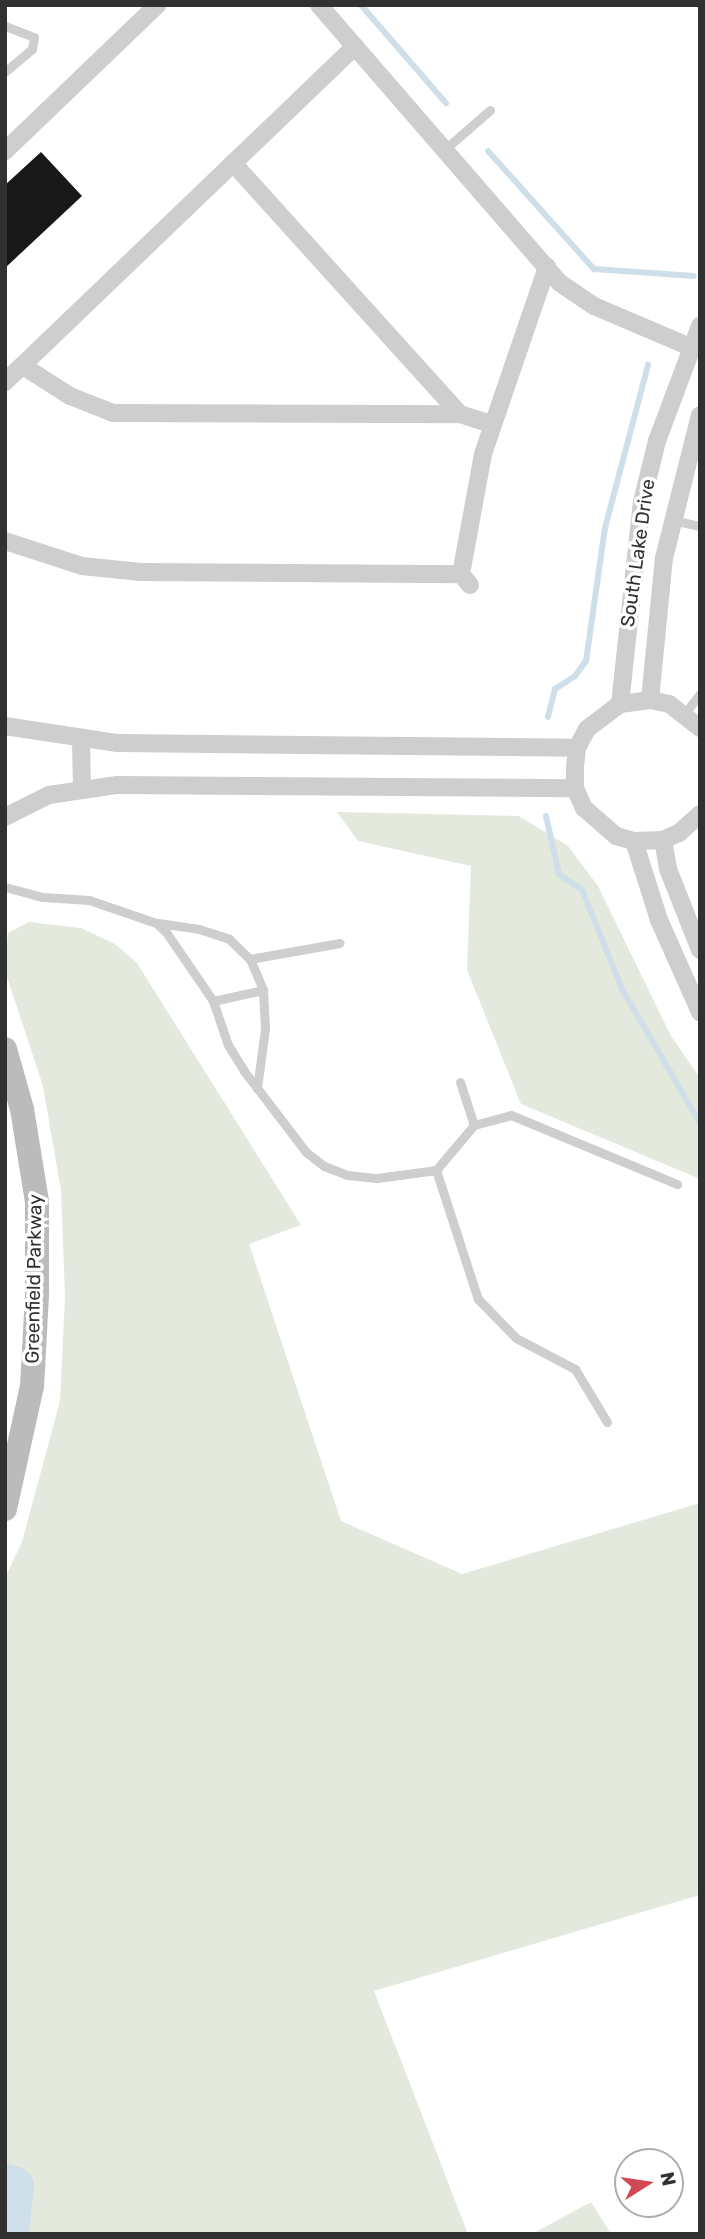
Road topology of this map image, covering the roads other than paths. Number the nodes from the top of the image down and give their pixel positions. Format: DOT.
graph roads {
  1 [pos="157,5"];
  2 [pos="319,5"];
  3 [pos="5,26"];
  4 [pos="355,46"];
  5 [pos="5,72"];
  6 [pos="490,110"];
  7 [pos="444,150"];
  8 [pos="5,151"];
  9 [pos="233,163"];
  10 [pos="547,267"];
  11 [pos="700,326"];
  12 [pos="690,346"];
  13 [pos="23,366"];
  14 [pos="5,382"];
  15 [pos="460,414"];
  16 [pos="700,415"];
  17 [pos="490,424"];
  18 [pos="672,520"];
  19 [pos="700,526"];
  20 [pos="5,541"];
  21 [pos="700,694"];
  22 [pos="650,700"];
  23 [pos="620,704"];
  24 [pos="695,721"];
  25 [pos="5,726"];
  26 [pos="81,741"];
  27 [pos="577,748"];
  28 [pos="82,788"];
  29 [pos="576,788"];
  30 [pos="5,817"];
  31 [pos="697,820"];
  32 [pos="663,840"];
  33 [pos="634,841"];
  34 [pos="5,887"];
  35 [pos="156,923"];
  36 [pos="340,943"];
  37 [pos="700,950"];
  38 [pos="250,959"];
  39 [pos="263,990"];
  40 [pos="213,1001"];
  41 [pos="700,1012"];
  42 [pos="5,1049"];
  43 [pos="460,1083"];
  44 [pos="257,1088"];
  45 [pos="474,1125"];
  46 [pos="436,1170"];
  47 [pos="677,1184"];
  48 [pos="607,1422"];
  49 [pos="5,1509"];
  1 -- 8 [label="street"];
  2 -- 4 [label="street"];
  3 -- 5 [label="lane"];
  4 -- 7 [label="street"];
  4 -- 9 [label="street"];
  6 -- 7 [label="lane"];
  7 -- 10 [label="street"];
  9 -- 13 [label="street"];
  9 -- 15 [label="street"];
  10 -- 12 [label="street"];
  10 -- 17 [label="street"];
  11 -- 12 [label="street, South Lake Drive"];
  12 -- 23 [label="street, South Lake Drive"];
  13 -- 14 [label="street"];
  13 -- 15 [label="street"];
  15 -- 17 [label="street"];
  16 -- 18 [label="street, South Lake Drive"];
  17 -- 20 [label="street"];
  18 -- 19 [label="lane"];
  18 -- 22 [label="street, South Lake Drive"];
  21 -- 24 [label="lane"];
  22 -- 23 [label="street"];
  22 -- 24 [label="street"];
  23 -- 27 [label="street"];
  25 -- 26 [label="street"];
  26 -- 27 [label="street"];
  26 -- 28 [label="street"];
  27 -- 29 [label="street"];
  28 -- 29 [label="street"];
  28 -- 30 [label="street"];
  29 -- 33 [label="street"];
  31 -- 32 [label="street"];
  32 -- 33 [label="street"];
  32 -- 37 [label="street"];
  33 -- 41 [label="street"];
  34 -- 35 [label="lane"];
  35 -- 38 [label="lane"];
  35 -- 40 [label="lane"];
  36 -- 38 [label="lane"];
  38 -- 39 [label="lane"];
  39 -- 40 [label="lane"];
  39 -- 44 [label="lane"];
  40 -- 44 [label="lane"];
  42 -- 49 [label="main road, Greenfield Parkway"];
  43 -- 45 [label="lane"];
  44 -- 46 [label="lane"];
  45 -- 46 [label="lane"];
  45 -- 47 [label="lane"];
  46 -- 48 [label="lane"];
}
